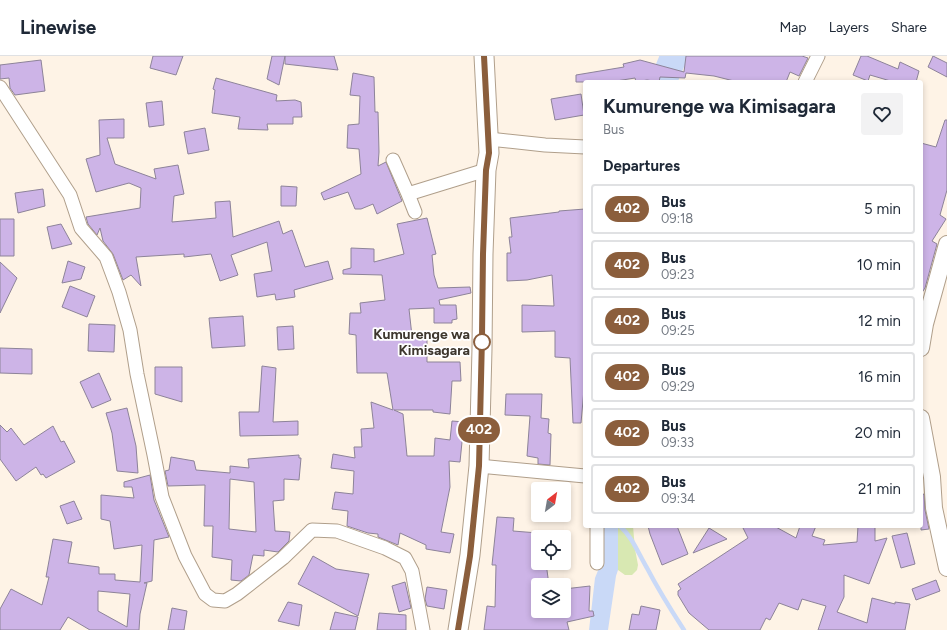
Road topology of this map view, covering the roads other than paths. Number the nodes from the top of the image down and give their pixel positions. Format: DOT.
graph roads {
  1 [pos="484,56"];
  2 [pos="818,56"];
  3 [pos="806,80"];
  4 [pos="0,87"];
  5 [pos="489,139"];
  6 [pos="583,147"];
  7 [pos="393,160"];
  8 [pos="486,170"];
  9 [pos="408,194"];
  10 [pos="415,212"];
  11 [pos="947,244"];
  12 [pos="923,336"];
  13 [pos="923,429"];
  14 [pos="479,466"];
  15 [pos="583,476"];
  16 [pos="597,528"];
  17 [pos="596,563"];
  18 [pos="947,568"];
  19 [pos="423,630"];
  20 [pos="458,630"];
  1 -- 5 [label="main road"];
  2 -- 3 [label="street"];
  4 -- 19 [label="street"];
  5 -- 6 [label="street"];
  5 -- 8 [label="main road"];
  7 -- 9 [label="street"];
  8 -- 9 [label="street"];
  8 -- 14 [label="main road"];
  9 -- 10 [label="street"];
  11 -- 12 [label="street"];
  13 -- 18 [label="street"];
  14 -- 15 [label="street"];
  14 -- 20 [label="main road"];
  16 -- 17 [label="street"];
}
